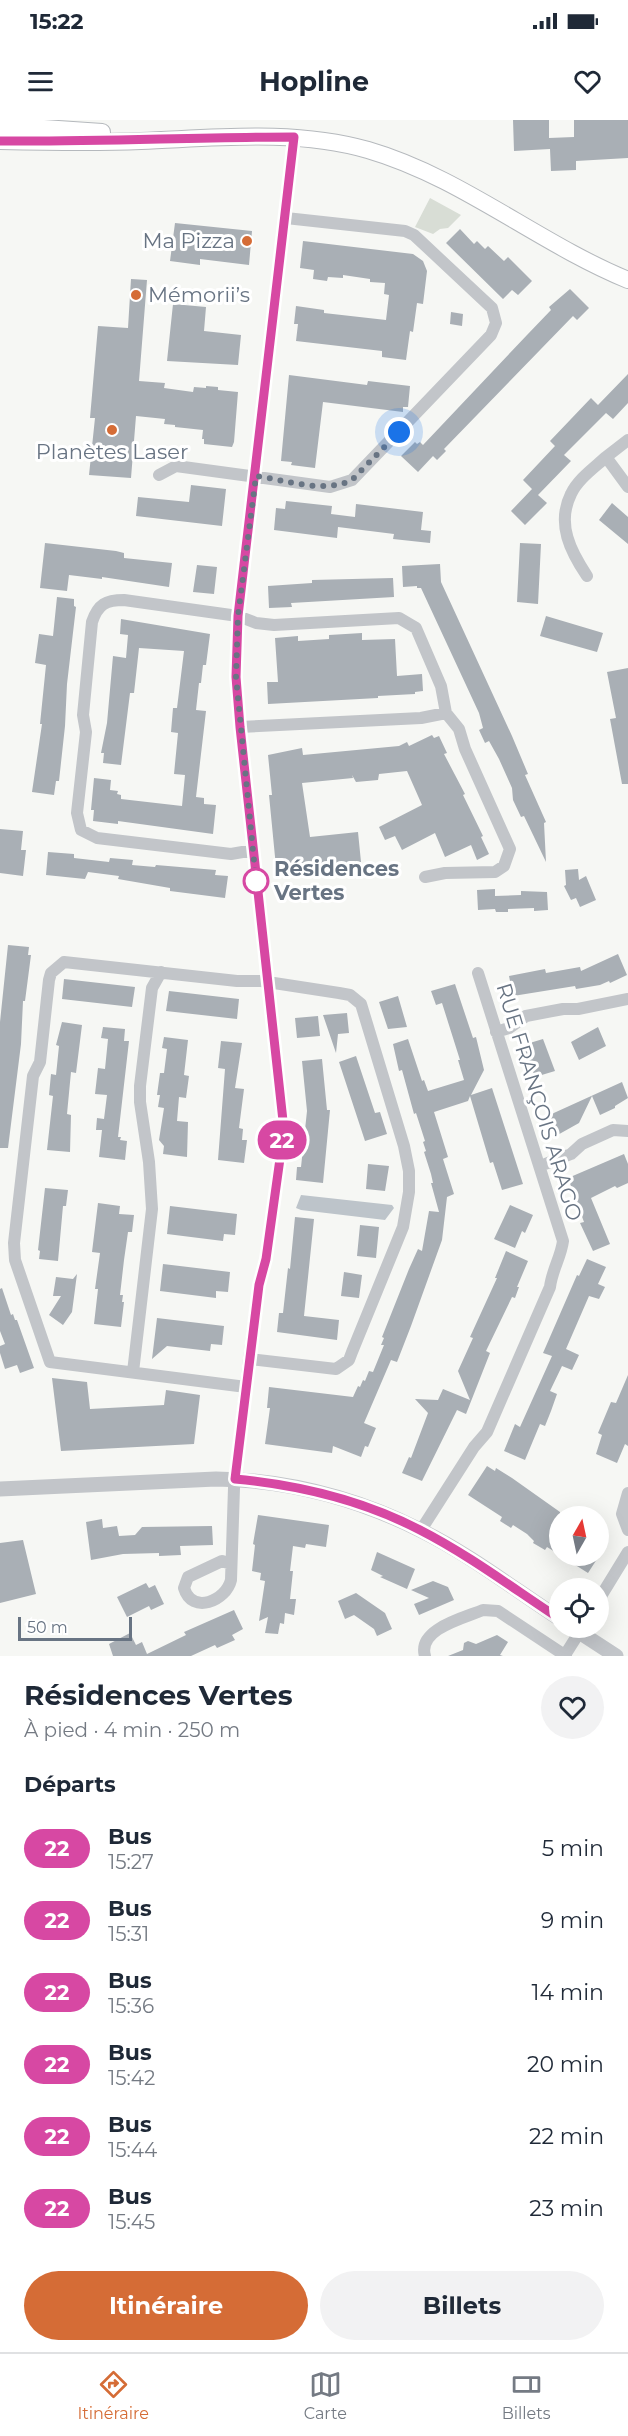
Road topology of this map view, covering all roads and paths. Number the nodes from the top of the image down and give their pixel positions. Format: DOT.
graph roads {
  1 [pos="0,125"];
  2 [pos="201,137"];
  3 [pos="294,137"];
  4 [pos="0,141"];
  5 [pos="286,218"];
  6 [pos="628,280"];
  7 [pos="628,440"];
  8 [pos="606,457"];
  9 [pos="159,475"];
  10 [pos="256,476"];
  11 [pos="628,487"];
  12 [pos="587,576"];
  13 [pos="238,616"];
  14 [pos="446,713"];
  15 [pos="240,727"];
  16 [pos="254,850"];
  17 [pos="425,878"];
  18 [pos="160,972"];
  19 [pos="478,973"];
  20 [pos="268,983"];
  21 [pos="628,999"];
  22 [pos="496,1032"];
  23 [pos="628,1131"];
  24 [pos="540,1166"];
  25 [pos="249,1359"];
  26 [pos="133,1372"];
  27 [pos="246,1387"];
  28 [pos="235,1479"];
  29 [pos="0,1489"];
  30 [pos="628,1493"];
  31 [pos="421,1530"];
  32 [pos="628,1530"];
  33 [pos="628,1552"];
  34 [pos="231,1564"];
  35 [pos="609,1583"];
  36 [pos="549,1612"];
  37 [pos="574,1638"];
  38 [pos="591,1638"];
  39 [pos="566,1655"];
  40 [pos="425,1656"];
  41 [pos="616,1656"];
  1 -- 2 [label="main road"];
  2 -- 3 [label="main road"];
  2 -- 4 [label="main road"];
  3 -- 5 [label="street"];
  3 -- 6 [label="main road"];
  5 -- 10 [label="street"];
  5 -- 10 [label="street"];
  7 -- 8 [label="street"];
  8 -- 11 [label="street"];
  8 -- 12 [label="street"];
  9 -- 10 [label="street"];
  10 -- 13 [label="street"];
  13 -- 14 [label="street"];
  13 -- 15 [label="street"];
  13 -- 16 [label="street"];
  14 -- 15 [label="street"];
  14 -- 17 [label="street"];
  15 -- 16 [label="street"];
  16 -- 20 [label="street"];
  18 -- 20 [label="street"];
  18 -- 26 [label="street"];
  18 -- 26 [label="street"];
  19 -- 22 [label="street, RUE FRANÇOIS ARAGO"];
  20 -- 25 [label="street"];
  20 -- 25 [label="street"];
  21 -- 22 [label="street"];
  22 -- 24 [label="street, RUE FRANÇOIS ARAGO"];
  23 -- 24 [label="street"];
  24 -- 31 [label="street, RUE FRANÇOIS ARAGO"];
  25 -- 27 [label="street"];
  26 -- 27 [label="street"];
  27 -- 28 [label="street"];
  28 -- 29 [label="street"];
  28 -- 31 [label="street"];
  28 -- 34 [label="street"];
  30 -- 32 [label="street"];
  31 -- 36 [label="street"];
  33 -- 35 [label="street"];
  37 -- 39 [label="street"];
  38 -- 41 [label="street"];
  39 -- 40 [label="street"];
}
